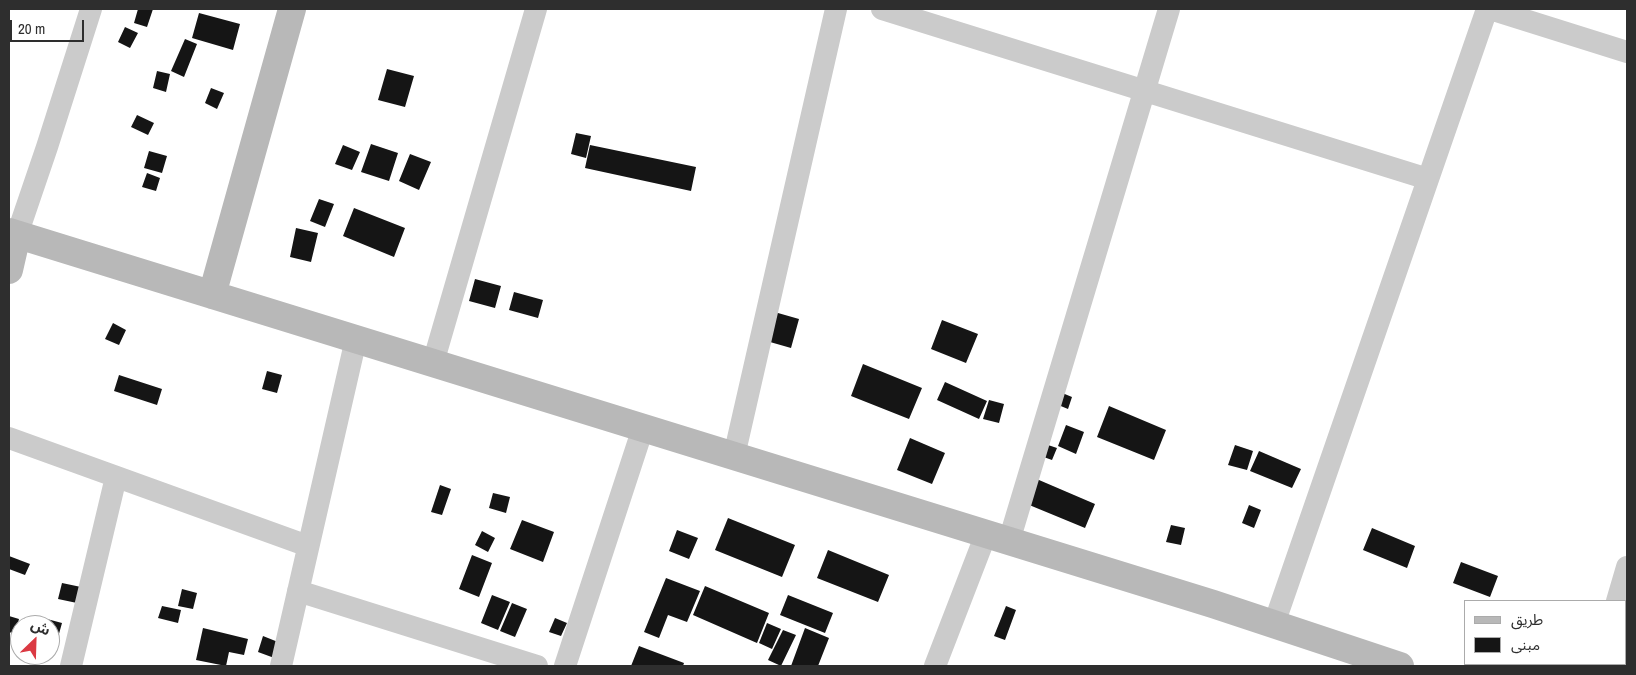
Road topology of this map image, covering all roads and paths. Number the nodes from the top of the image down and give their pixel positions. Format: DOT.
graph roads {
  1 [pos="89,9"];
  2 [pos="292,9"];
  3 [pos="536,9"];
  4 [pos="836,9"];
  5 [pos="882,9"];
  6 [pos="1169,9"];
  7 [pos="1488,9"];
  8 [pos="1627,52"];
  9 [pos="1144,91"];
  10 [pos="1428,179"];
  11 [pos="13,233"];
  12 [pos="9,270"];
  13 [pos="212,295"];
  14 [pos="356,339"];
  15 [pos="433,363"];
  16 [pos="643,428"];
  17 [pos="9,438"];
  18 [pos="734,456"];
  19 [pos="116,477"];
  20 [pos="997,537"];
  21 [pos="308,546"];
  22 [pos="1627,567"];
  23 [pos="298,592"];
  24 [pos="1617,600"];
  25 [pos="1274,624"];
  26 [pos="72,666"];
  27 [pos="280,666"];
  28 [pos="537,666"];
  29 [pos="565,666"];
  30 [pos="936,666"];
  31 [pos="1397,666"];
  1 -- 11 [label="street"];
  2 -- 13 [label="street"];
  3 -- 15 [label="street"];
  4 -- 18 [label="street"];
  5 -- 9 [label="street"];
  6 -- 9 [label="street"];
  7 -- 8 [label="street"];
  7 -- 10 [label="street"];
  9 -- 10 [label="street"];
  9 -- 20 [label="street"];
  10 -- 25 [label="street"];
  11 -- 12 [label="street"];
  11 -- 13 [label="street"];
  13 -- 14 [label="street"];
  14 -- 15 [label="street"];
  14 -- 21 [label="street"];
  15 -- 16 [label="street"];
  16 -- 18 [label="street"];
  16 -- 29 [label="street"];
  17 -- 19 [label="street"];
  18 -- 20 [label="street"];
  19 -- 21 [label="street"];
  19 -- 26 [label="street"];
  20 -- 25 [label="street"];
  20 -- 30 [label="street"];
  21 -- 23 [label="street"];
  22 -- 24 [label="street"];
  23 -- 27 [label="street"];
  23 -- 28 [label="street"];
  25 -- 31 [label="street"];
}
